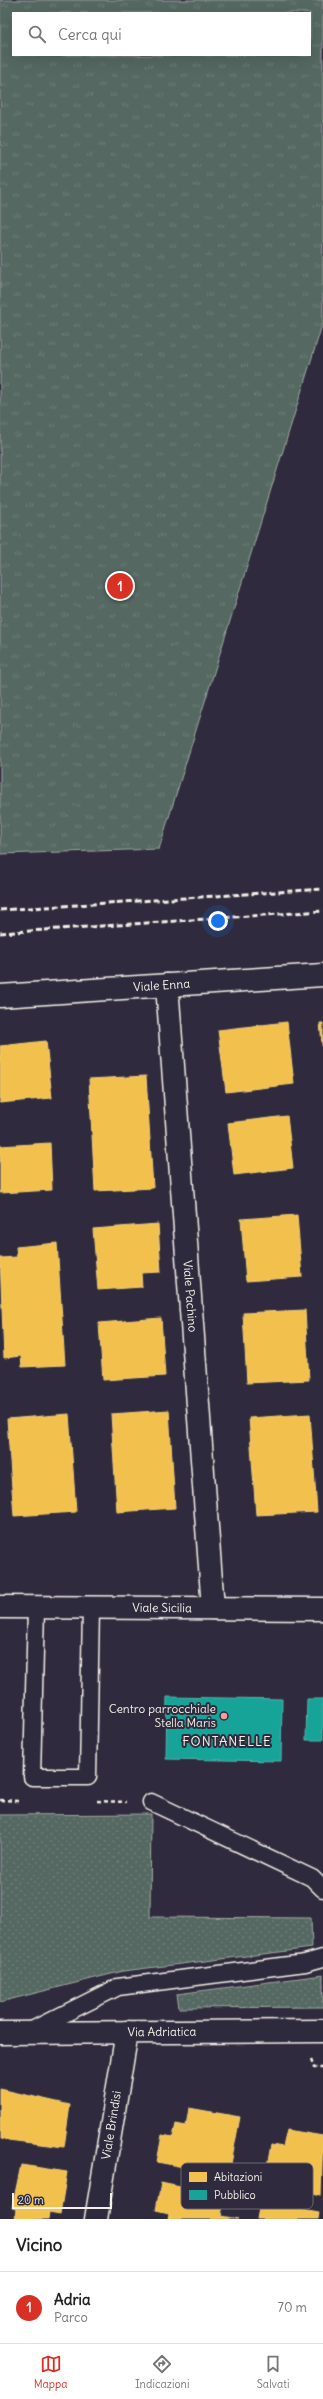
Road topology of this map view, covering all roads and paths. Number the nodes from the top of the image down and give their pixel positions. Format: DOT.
graph roads {
  1 [pos="323,975"];
  2 [pos="167,985"];
  3 [pos="0,996"];
  4 [pos="0,1607"];
  5 [pos="36,1607"];
  6 [pos="92,1607"];
  7 [pos="213,1608"];
  8 [pos="323,1609"];
  9 [pos="151,1802"];
  10 [pos="323,1889"];
  11 [pos="323,1958"];
  12 [pos="323,2031"];
  13 [pos="127,2032"];
  14 [pos="0,2033"];
  15 [pos="26,2033"];
  16 [pos="314,2068"];
  17 [pos="323,2068"];
  18 [pos="96,2219"];
  1 -- 2 [label="street, Viale Enna"];
  2 -- 3 [label="street, Viale Enna"];
  2 -- 7 [label="street, Viale Pachino"];
  4 -- 5 [label="street, Viale Sicilia"];
  5 -- 6 [label="street, Viale Sicilia"];
  5 -- 6 [label="lane"];
  6 -- 7 [label="street, Viale Sicilia"];
  7 -- 8 [label="street, Viale Sicilia"];
  9 -- 10 [label="lane"];
  11 -- 15 [label="lane"];
  12 -- 13 [label="street, Via Adriatica"];
  13 -- 15 [label="street, Via Adriatica"];
  13 -- 18 [label="street, Viale Brindisi"];
  14 -- 15 [label="street, Via Adriatica"];
  16 -- 17 [label="path"];
}
